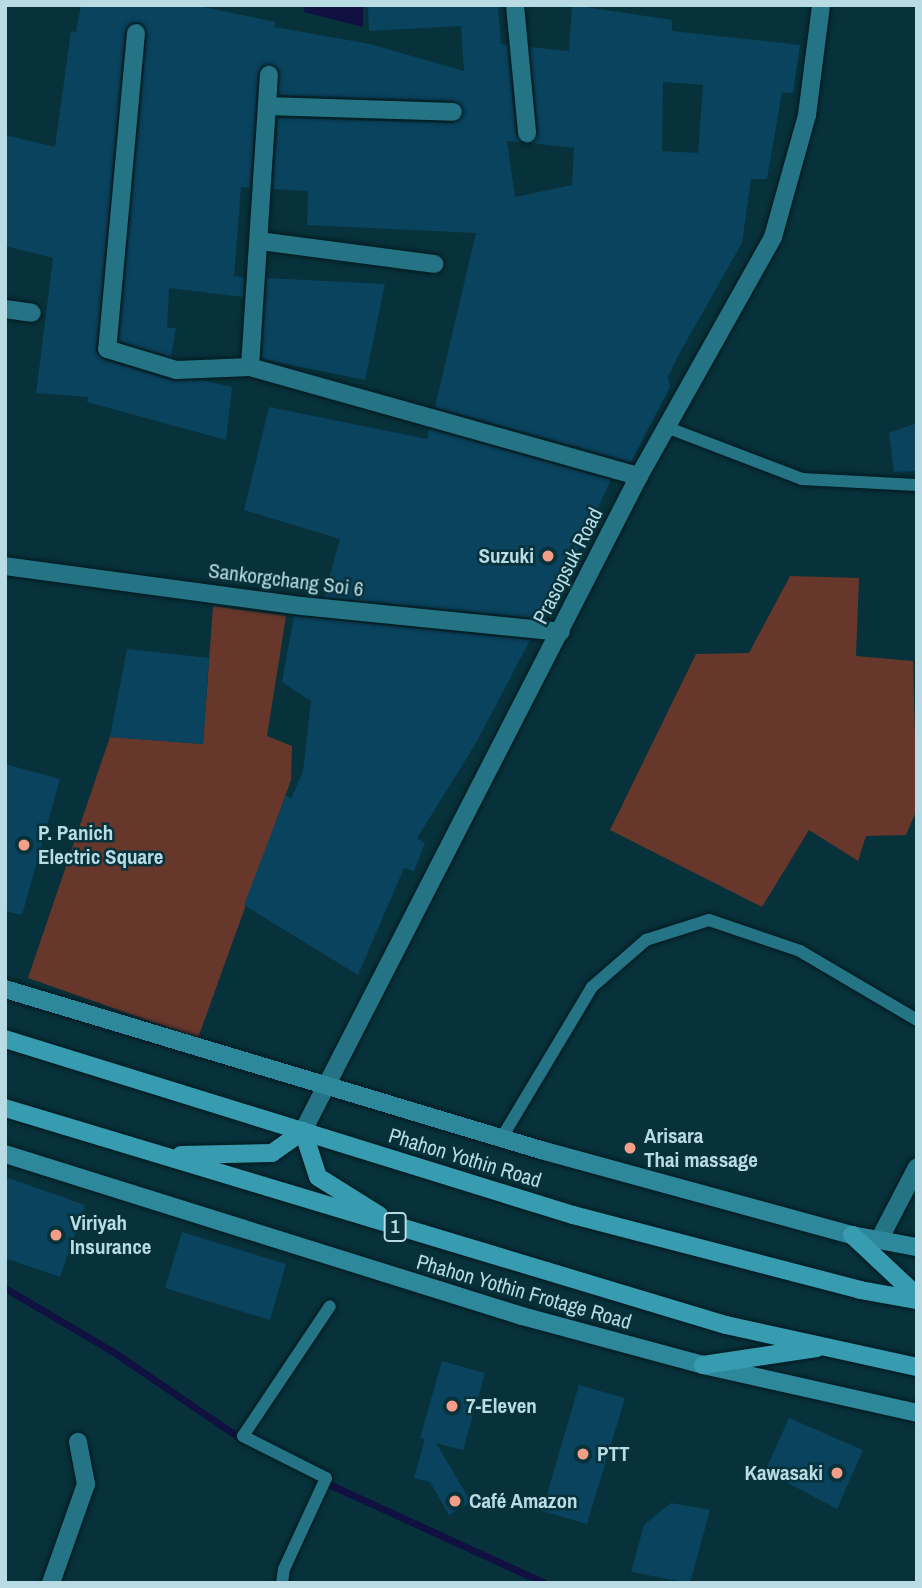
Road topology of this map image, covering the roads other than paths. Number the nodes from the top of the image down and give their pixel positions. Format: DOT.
graph roads {
  1 [pos="515,5"];
  2 [pos="821,5"];
  3 [pos="136,33"];
  4 [pos="269,75"];
  5 [pos="267,106"];
  6 [pos="453,112"];
  7 [pos="527,133"];
  8 [pos="260,241"];
  9 [pos="434,264"];
  10 [pos="5,309"];
  11 [pos="32,313"];
  12 [pos="250,367"];
  13 [pos="666,427"];
  14 [pos="639,476"];
  15 [pos="917,485"];
  16 [pos="5,566"];
  17 [pos="561,632"];
  18 [pos="5,989"];
  19 [pos="917,1020"];
  20 [pos="5,1039"];
  21 [pos="327,1088"];
  22 [pos="5,1108"];
  23 [pos="39,1118"];
  24 [pos="5,1122"];
  25 [pos="303,1131"];
  26 [pos="501,1139"];
  27 [pos="5,1154"];
  28 [pos="163,1155"];
  29 [pos="917,1167"];
  30 [pos="401,1229"];
  31 [pos="852,1235"];
  32 [pos="879,1240"];
  33 [pos="917,1247"];
  34 [pos="917,1298"];
  35 [pos="330,1306"];
  36 [pos="828,1346"];
  37 [pos="703,1365"];
  38 [pos="917,1367"];
  39 [pos="917,1413"];
  40 [pos="79,1442"];
  41 [pos="51,1583"];
  42 [pos="282,1583"];
  1 -- 7 [label="street"];
  2 -- 13 [label="street, Prasopsuk Road"];
  3 -- 12 [label="street"];
  4 -- 5 [label="street"];
  5 -- 6 [label="street"];
  5 -- 8 [label="street"];
  8 -- 9 [label="street"];
  8 -- 12 [label="street"];
  10 -- 11 [label="street"];
  12 -- 14 [label="street"];
  13 -- 14 [label="street, Prasopsuk Road"];
  13 -- 15 [label="lane"];
  14 -- 17 [label="street, Prasopsuk Road"];
  16 -- 17 [label="street, Sankorgchang Soi 6"];
  17 -- 21 [label="street, Prasopsuk Road"];
  18 -- 21 [label="main road"];
  19 -- 26 [label="lane"];
  20 -- 25 [label="main road, Phahon Yothin Road"];
  21 -- 25 [label="street, Prasopsuk Road"];
  21 -- 26 [label="main road"];
  22 -- 23 [label="main road, 1"];
  23 -- 24 [label="main road"];
  23 -- 28 [label="main road, 1"];
  25 -- 28 [label="main road"];
  25 -- 30 [label="main road"];
  25 -- 34 [label="main road, Phahon Yothin Road"];
  26 -- 31 [label="main road"];
  27 -- 37 [label="main road, Phahon Yothin Frotage Road / 1"];
  28 -- 30 [label="main road, 1"];
  29 -- 32 [label="street"];
  30 -- 36 [label="main road, 1"];
  31 -- 32 [label="main road"];
  31 -- 34 [label="main road"];
  32 -- 33 [label="main road"];
  35 -- 42 [label="lane"];
  36 -- 37 [label="main road"];
  36 -- 38 [label="main road, 1"];
  37 -- 39 [label="main road, Phahon Yothin Frotage Road / 1"];
  40 -- 41 [label="street"];
}
